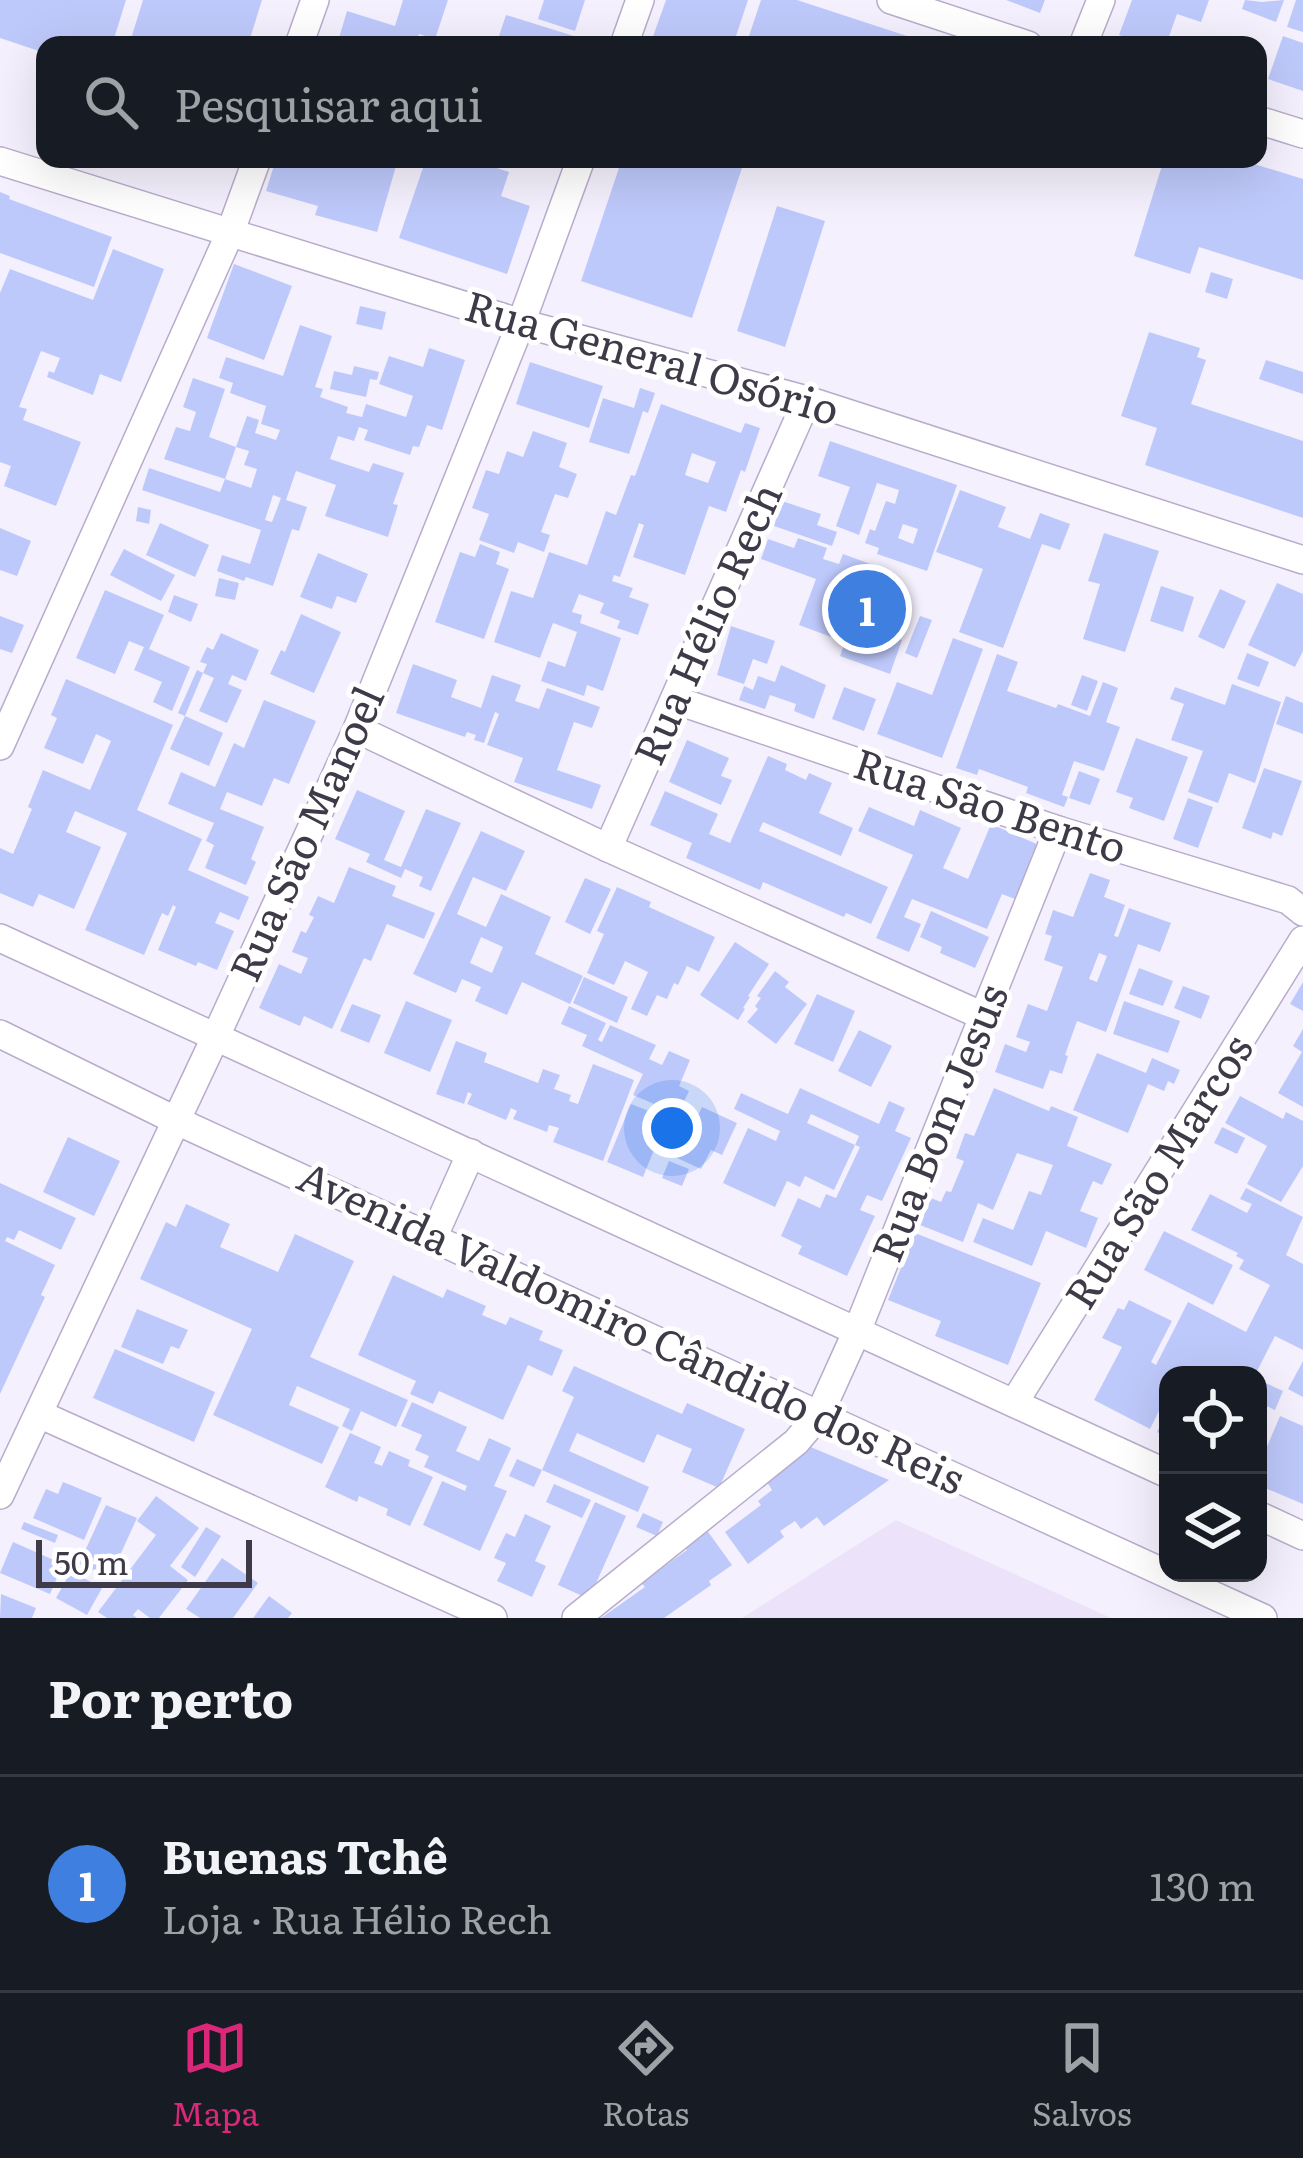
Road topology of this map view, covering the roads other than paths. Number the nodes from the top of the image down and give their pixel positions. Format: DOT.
graph roads {
  1 [pos="316,0"];
  2 [pos="640,0"];
  3 [pos="891,0"];
  4 [pos="1101,0"];
  5 [pos="302,36"];
  6 [pos="627,36"];
  7 [pos="1001,36"];
  8 [pos="1087,36"];
  9 [pos="1267,123"];
  10 [pos="1303,134"];
  11 [pos="0,161"];
  12 [pos="254,168"];
  13 [pos="578,168"];
  14 [pos="230,233"];
  15 [pos="520,323"];
  16 [pos="807,400"];
  17 [pos="1303,560"];
  18 [pos="675,700"];
  19 [pos="356,729"];
  20 [pos="0,746"];
  21 [pos="1058,830"];
  22 [pos="608,848"];
  23 [pos="1303,912"];
  24 [pos="0,938"];
  25 [pos="1303,940"];
  26 [pos="983,1016"];
  27 [pos="0,1034"];
  28 [pos="216,1036"];
  29 [pos="177,1120"];
  30 [pos="471,1154"];
  31 [pos="433,1238"];
  32 [pos="857,1331"];
  33 [pos="1015,1403"];
  34 [pos="39,1414"];
  35 [pos="819,1414"];
  36 [pos="1159,1470"];
  37 [pos="0,1496"];
  38 [pos="1267,1519"];
  39 [pos="1303,1536"];
  40 [pos="493,1618"];
  41 [pos="576,1618"];
  42 [pos="1263,1618"];
  1 -- 5 [label="street"];
  2 -- 6 [label="street"];
  3 -- 7 [label="street"];
  4 -- 8 [label="street"];
  9 -- 10 [label="street"];
  11 -- 14 [label="street, Rua General Osório"];
  12 -- 14 [label="street"];
  13 -- 15 [label="street, Rua São Manoel"];
  14 -- 15 [label="street, Rua General Osório"];
  14 -- 20 [label="street"];
  15 -- 16 [label="street, Rua General Osório"];
  15 -- 19 [label="street, Rua São Manoel"];
  16 -- 17 [label="street, Rua General Osório"];
  16 -- 18 [label="street, Rua Hélio Rech"];
  18 -- 21 [label="street, Rua São Bento"];
  18 -- 22 [label="street, Rua Hélio Rech"];
  19 -- 22 [label="street"];
  19 -- 28 [label="street, Rua São Manoel"];
  21 -- 23 [label="street, Rua São Bento"];
  21 -- 26 [label="street, Rua Bom Jesus"];
  22 -- 26 [label="street"];
  24 -- 28 [label="street"];
  25 -- 33 [label="street, Rua São Marcos"];
  26 -- 32 [label="street, Rua Bom Jesus"];
  27 -- 29 [label="street, Avenida Valdomiro Cândido dos Reis"];
  28 -- 29 [label="street, Rua São Manoel"];
  28 -- 30 [label="street"];
  29 -- 31 [label="street, Avenida Valdomiro Cândido dos Reis"];
  29 -- 34 [label="street, Rua São Manoel"];
  30 -- 31 [label="street"];
  30 -- 32 [label="street"];
  31 -- 35 [label="street, Avenida Valdomiro Cândido dos Reis"];
  32 -- 33 [label="street"];
  32 -- 35 [label="street, Rua Bom Jesus"];
  33 -- 36 [label="street"];
  34 -- 37 [label="street, Rua São Manoel"];
  34 -- 40 [label="street"];
  35 -- 41 [label="street, Rua Bom Jesus"];
  35 -- 42 [label="street, Avenida Valdomiro Cândido dos Reis"];
  38 -- 39 [label="street"];
}
